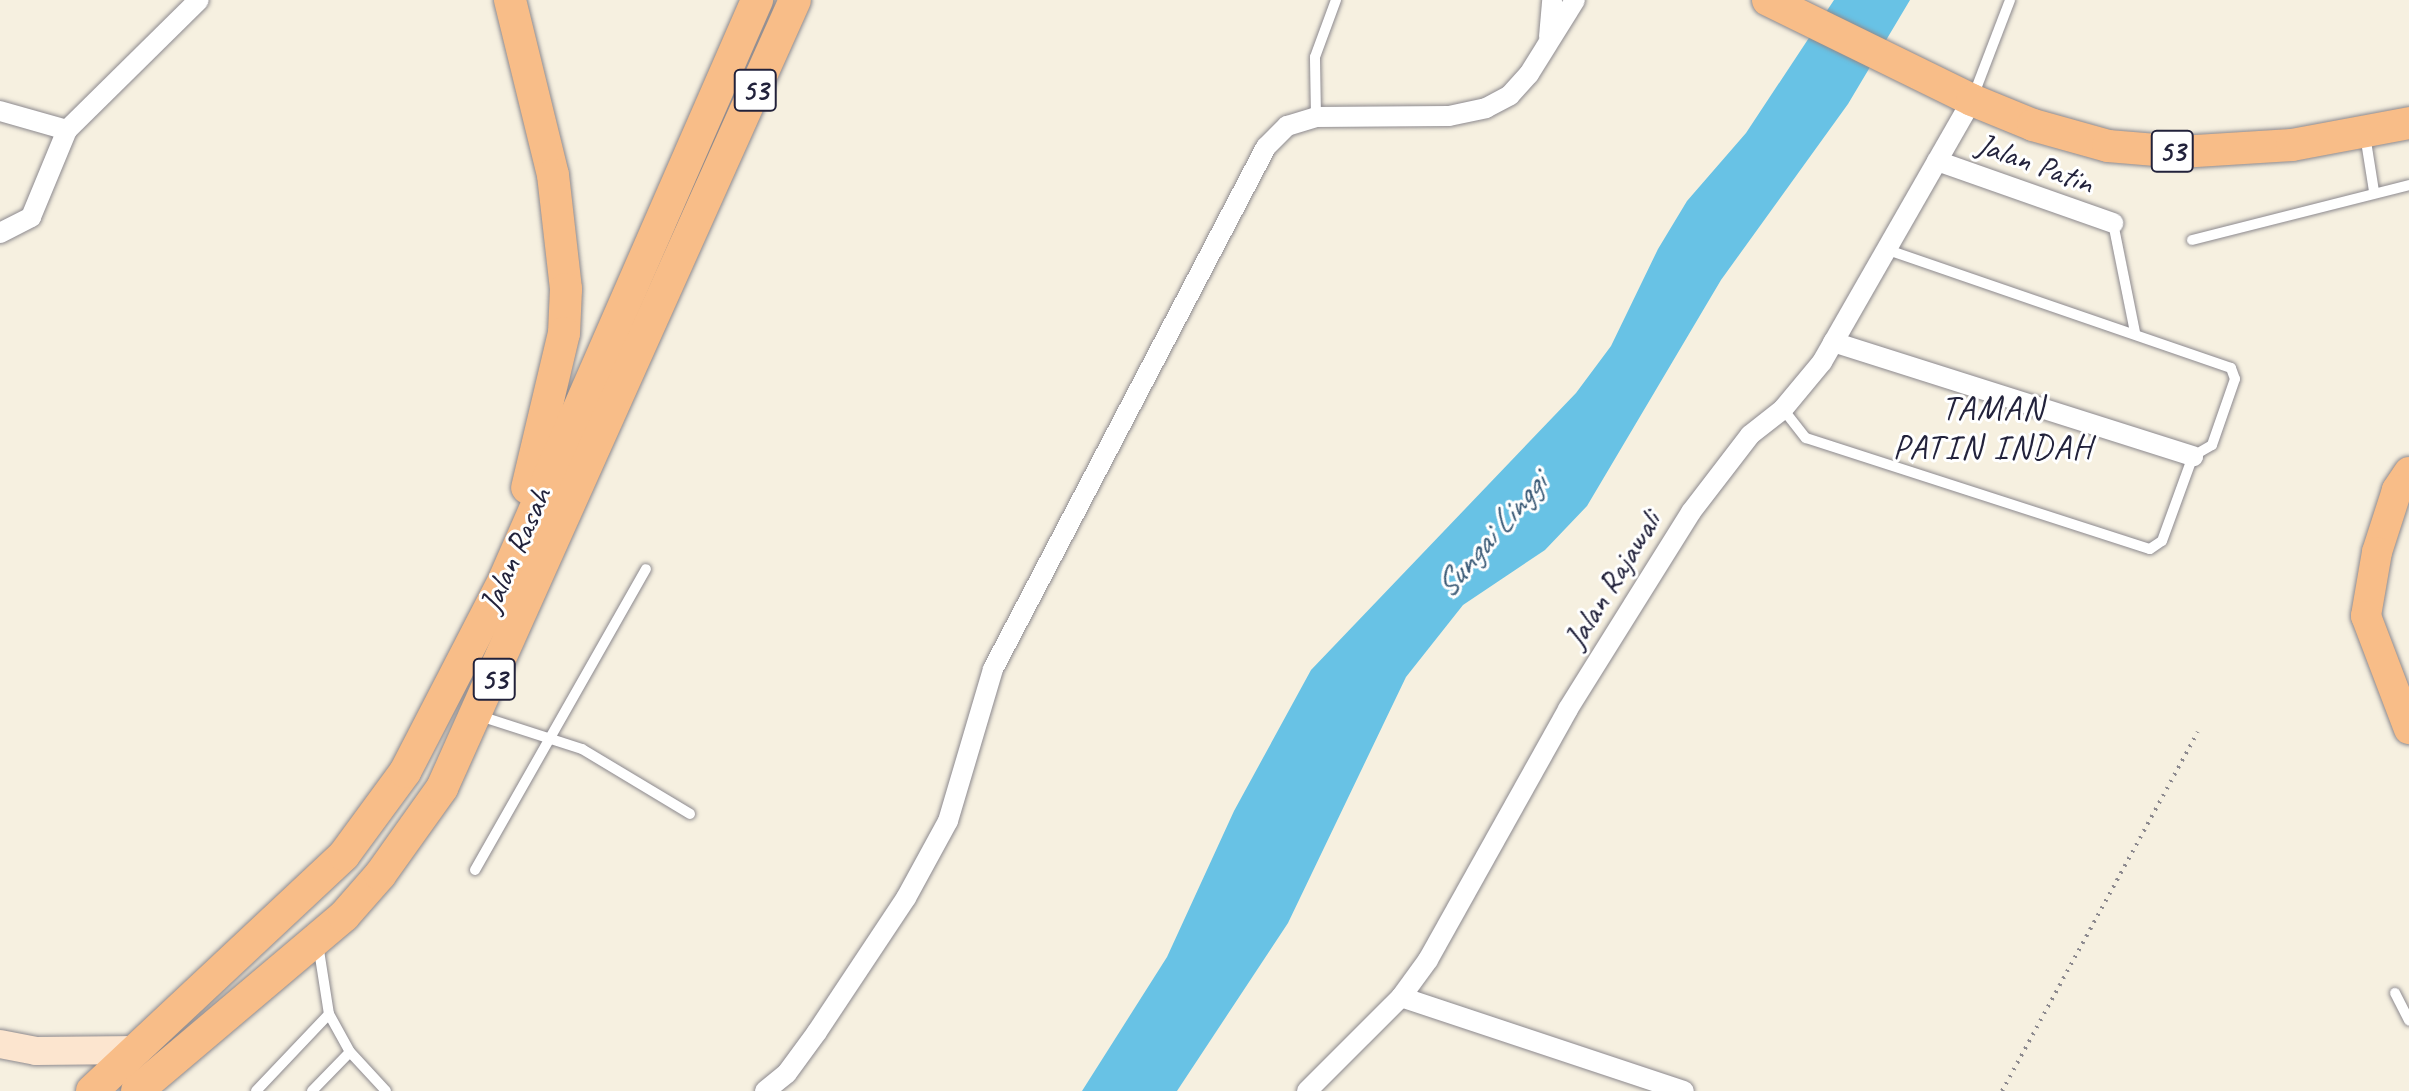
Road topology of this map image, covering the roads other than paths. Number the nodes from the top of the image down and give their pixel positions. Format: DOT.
graph roads {
  1 [pos="199,0"];
  2 [pos="510,0"];
  3 [pos="757,0"];
  4 [pos="1336,0"];
  5 [pos="1552,0"];
  6 [pos="1575,0"];
  7 [pos="1768,0"];
  8 [pos="2010,0"];
  9 [pos="794,2"];
  10 [pos="1549,37"];
  11 [pos="1958,93"];
  12 [pos="0,111"];
  13 [pos="1316,117"];
  14 [pos="2409,123"];
  15 [pos="67,130"];
  16 [pos="2365,133"];
  17 [pos="1937,161"];
  18 [pos="2409,185"];
  19 [pos="2374,191"];
  20 [pos="2113,223"];
  21 [pos="0,233"];
  22 [pos="2192,240"];
  23 [pos="1886,249"];
  24 [pos="2135,332"];
  25 [pos="1833,342"];
  26 [pos="1783,409"];
  27 [pos="2193,456"];
  28 [pos="2409,472"];
  29 [pos="646,569"];
  30 [pos="504,580"];
  31 [pos="478,715"];
  32 [pos="2408,725"];
  33 [pos="548,737"];
  34 [pos="690,814"];
  35 [pos="475,870"];
  36 [pos="317,938"];
  37 [pos="2395,993"];
  38 [pos="1401,997"];
  39 [pos="329,1014"];
  40 [pos="2409,1021"];
  41 [pos="0,1044"];
  42 [pos="138,1050"];
  43 [pos="350,1052"];
  44 [pos="92,1091"];
  45 [pos="137,1091"];
  46 [pos="256,1091"];
  47 [pos="312,1091"];
  48 [pos="386,1091"];
  49 [pos="765,1091"];
  50 [pos="1307,1091"];
  51 [pos="1684,1091"];
  1 -- 15 [label="street"];
  2 -- 30 [label="highway"];
  3 -- 30 [label="highway, Jalan Rasah / 53"];
  4 -- 13 [label="lane"];
  5 -- 10 [label="street"];
  6 -- 10 [label="street"];
  7 -- 11 [label="highway, 53"];
  8 -- 11 [label="lane"];
  9 -- 31 [label="highway, Jalan Rasah / 53"];
  10 -- 13 [label="street"];
  11 -- 16 [label="highway, 53"];
  11 -- 17 [label="street, Jalan Rajawali"];
  12 -- 15 [label="street"];
  13 -- 49 [label="street"];
  14 -- 16 [label="highway, 53"];
  15 -- 21 [label="street"];
  16 -- 19 [label="lane"];
  17 -- 20 [label="street, Jalan Patin"];
  17 -- 23 [label="street, Jalan Rajawali"];
  18 -- 19 [label="lane"];
  19 -- 22 [label="lane"];
  20 -- 24 [label="lane"];
  23 -- 24 [label="lane"];
  23 -- 25 [label="street, Jalan Rajawali"];
  24 -- 27 [label="lane"];
  25 -- 26 [label="street, Jalan Rajawali"];
  25 -- 27 [label="street"];
  26 -- 27 [label="lane"];
  26 -- 38 [label="street, Jalan Rajawali"];
  28 -- 32 [label="main road"];
  29 -- 33 [label="lane"];
  30 -- 42 [label="highway, Jalan Rasah / 53"];
  31 -- 33 [label="lane"];
  31 -- 36 [label="highway, Jalan Rasah / 53"];
  33 -- 34 [label="lane"];
  33 -- 35 [label="lane"];
  36 -- 39 [label="lane"];
  36 -- 45 [label="highway, Jalan Rasah / 53"];
  37 -- 40 [label="lane"];
  38 -- 50 [label="street, Jalan Rajawali"];
  38 -- 51 [label="street"];
  39 -- 43 [label="lane"];
  39 -- 46 [label="lane"];
  41 -- 42 [label="main road"];
  42 -- 44 [label="highway, Jalan Rasah / 53"];
  43 -- 47 [label="lane"];
  43 -- 48 [label="lane"];
}
